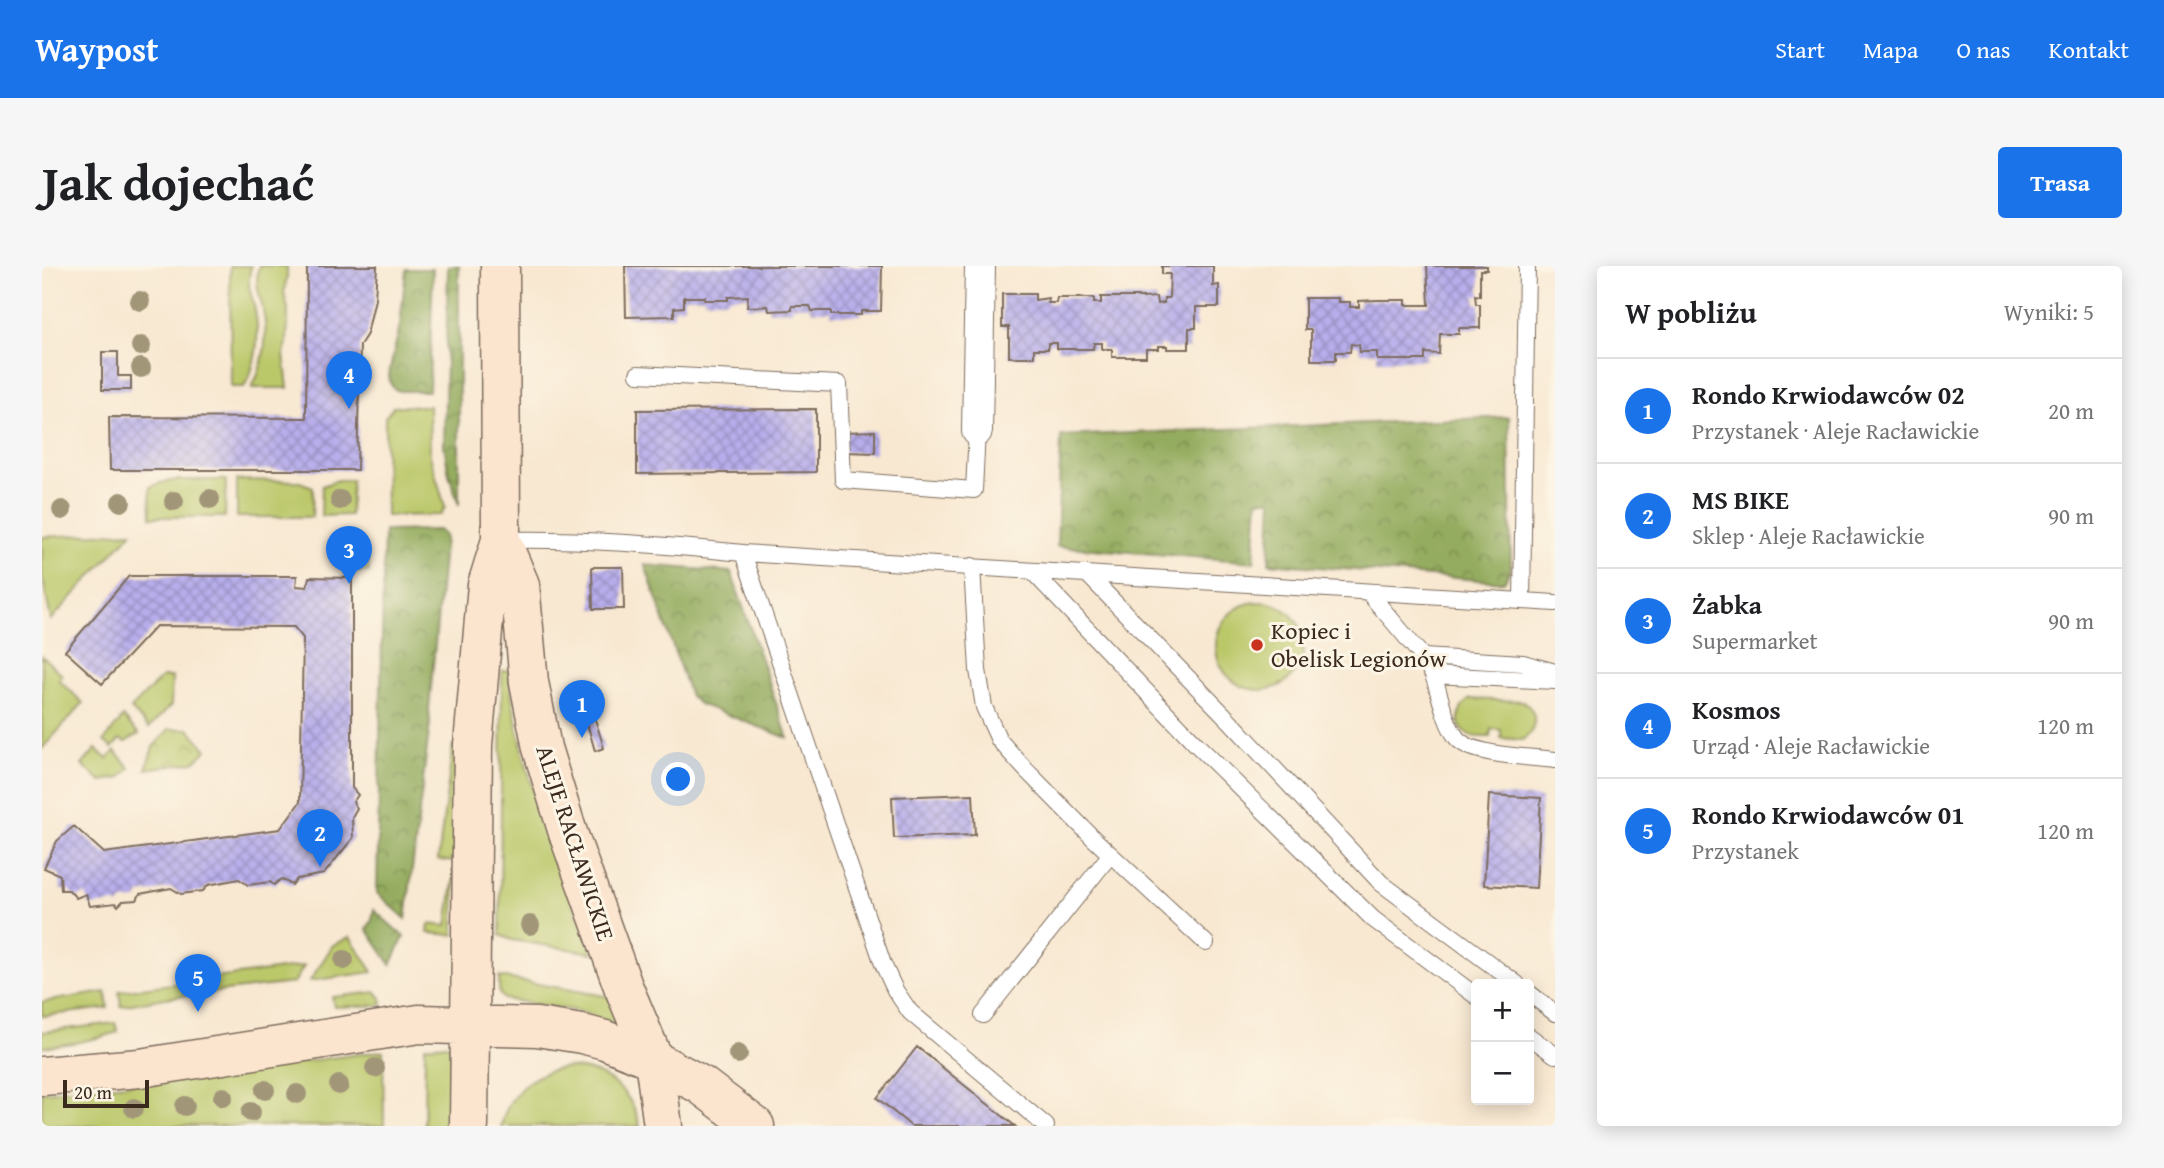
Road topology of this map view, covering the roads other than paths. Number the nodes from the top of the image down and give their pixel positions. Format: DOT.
graph roads {
  1 [pos="500,266"];
  2 [pos="980,266"];
  3 [pos="1527,266"];
  4 [pos="638,374"];
  5 [pos="976,431"];
  6 [pos="501,540"];
  7 [pos="743,553"];
  8 [pos="972,566"];
  9 [pos="1032,571"];
  10 [pos="1087,575"];
  11 [pos="1368,592"];
  12 [pos="1522,601"];
  13 [pos="1555,603"];
  14 [pos="1423,657"];
  15 [pos="1555,672"];
  16 [pos="1433,675"];
  17 [pos="1555,681"];
  18 [pos="1555,760"];
  19 [pos="1110,855"];
  20 [pos="1206,943"];
  21 [pos="1510,979"];
  22 [pos="1471,992"];
  23 [pos="1534,997"];
  24 [pos="1555,1013"];
  25 [pos="983,1015"];
  26 [pos="469,1026"];
  27 [pos="1534,1040"];
  28 [pos="1555,1055"];
  29 [pos="654,1060"];
  30 [pos="42,1076"];
  31 [pos="469,1126"];
  32 [pos="663,1126"];
  33 [pos="755,1126"];
  34 [pos="1046,1126"];
  1 -- 6 [label="street, ALEJE RACŁAWICKIE"];
  2 -- 5 [label="street"];
  3 -- 12 [label="lane"];
  4 -- 5 [label="lane"];
  6 -- 7 [label="lane"];
  6 -- 26 [label="street, ALEJE RACŁAWICKIE"];
  6 -- 29 [label="street, ALEJE RACŁAWICKIE"];
  7 -- 8 [label="lane"];
  7 -- 34 [label="lane"];
  8 -- 9 [label="lane"];
  8 -- 19 [label="lane"];
  9 -- 10 [label="lane"];
  9 -- 22 [label="lane"];
  10 -- 11 [label="lane"];
  10 -- 21 [label="lane"];
  11 -- 12 [label="lane"];
  11 -- 14 [label="lane"];
  12 -- 13 [label="lane"];
  14 -- 15 [label="lane"];
  14 -- 16 [label="lane"];
  16 -- 17 [label="lane"];
  16 -- 18 [label="lane"];
  19 -- 20 [label="lane"];
  19 -- 25 [label="lane"];
  23 -- 24 [label="lane"];
  26 -- 29 [label="street"];
  26 -- 30 [label="street"];
  26 -- 31 [label="street, ALEJE RACŁAWICKIE"];
  27 -- 28 [label="lane"];
  29 -- 32 [label="street, ALEJE RACŁAWICKIE"];
  29 -- 33 [label="street"];
}
